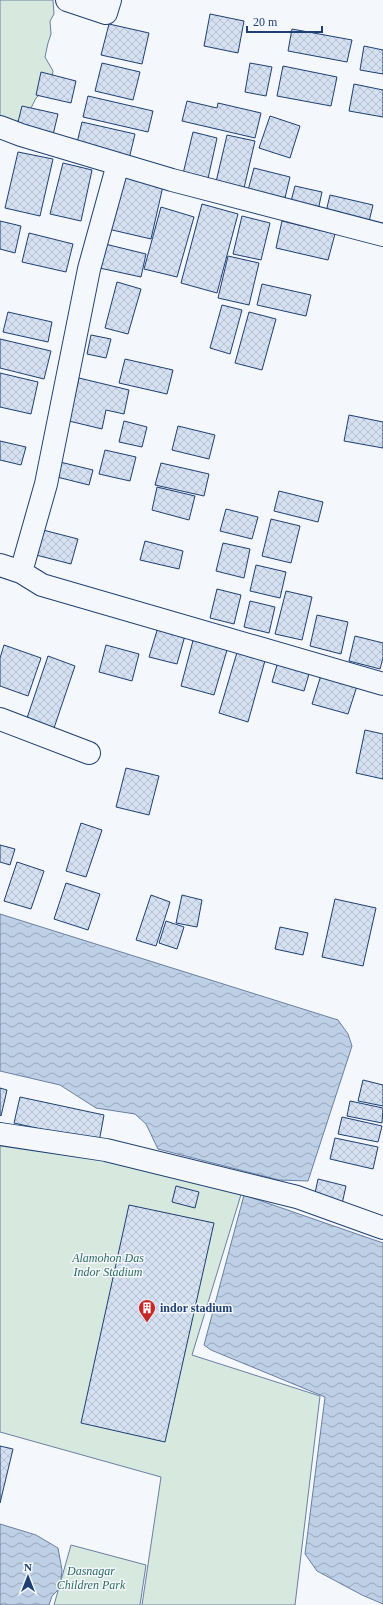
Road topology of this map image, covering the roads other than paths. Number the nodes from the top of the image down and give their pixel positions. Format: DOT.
graph roads {
  1 [pos="67,0"];
  2 [pos="110,0"];
  3 [pos="0,127"];
  4 [pos="118,164"];
  5 [pos="383,235"];
  6 [pos="0,565"];
  7 [pos="21,572"];
  8 [pos="383,684"];
  9 [pos="0,719"];
  10 [pos="89,753"];
  11 [pos="0,1134"];
  12 [pos="383,1228"];
  1 -- 2 [label="street"];
  3 -- 4 [label="street"];
  4 -- 5 [label="street"];
  4 -- 7 [label="street"];
  6 -- 7 [label="street"];
  7 -- 8 [label="street"];
  9 -- 10 [label="street"];
  11 -- 12 [label="street"];
}
